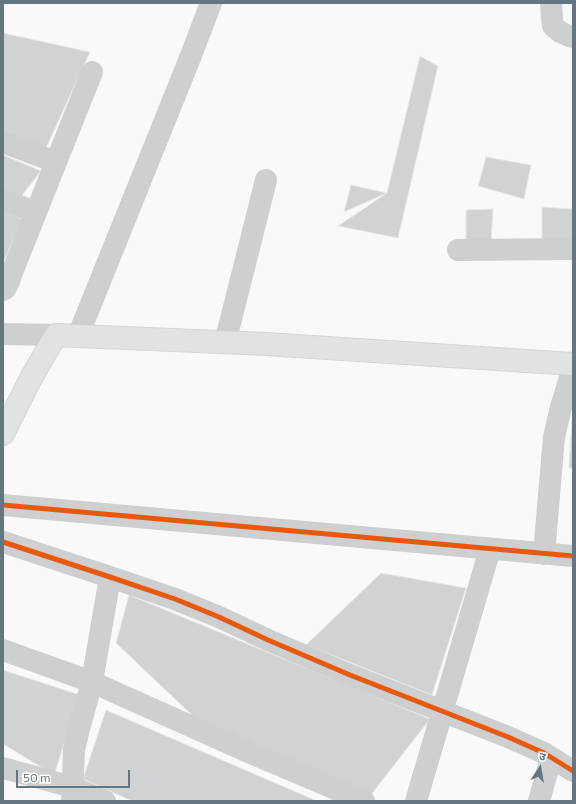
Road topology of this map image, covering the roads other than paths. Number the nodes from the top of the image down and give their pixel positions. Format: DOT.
graph roads {
  1 [pos="211,3"];
  2 [pos="552,3"];
  3 [pos="573,37"];
  4 [pos="92,72"];
  5 [pos="3,142"];
  6 [pos="56,162"];
  7 [pos="266,180"];
  8 [pos="3,200"];
  9 [pos="36,212"];
  10 [pos="573,249"];
  11 [pos="458,250"];
  12 [pos="3,290"];
  13 [pos="3,334"];
  14 [pos="56,335"];
  15 [pos="78,336"];
  16 [pos="225,343"];
  17 [pos="573,364"];
  18 [pos="573,368"];
  19 [pos="3,434"];
  20 [pos="3,505"];
  21 [pos="3,542"];
  22 [pos="490,549"];
  23 [pos="544,554"];
  24 [pos="573,556"];
  25 [pos="110,576"];
  26 [pos="3,650"];
  27 [pos="92,682"];
  28 [pos="442,710"];
  29 [pos="552,758"];
  30 [pos="3,768"];
  31 [pos="573,771"];
  32 [pos="72,794"];
  33 [pos="105,801"];
  34 [pos="364,801"];
  35 [pos="416,801"];
  36 [pos="538,801"];
  1 -- 15 [label="street"];
  2 -- 3 [label="street"];
  4 -- 6 [label="street"];
  5 -- 6 [label="street"];
  6 -- 9 [label="street"];
  7 -- 16 [label="street"];
  8 -- 9 [label="street"];
  9 -- 12 [label="street"];
  10 -- 11 [label="street"];
  13 -- 14 [label="street"];
  14 -- 15 [label="main road"];
  14 -- 19 [label="main road"];
  15 -- 16 [label="main road"];
  16 -- 17 [label="main road"];
  18 -- 23 [label="street"];
  20 -- 22 [label="street"];
  21 -- 25 [label="street"];
  22 -- 23 [label="street"];
  22 -- 28 [label="street"];
  23 -- 24 [label="street"];
  25 -- 27 [label="street"];
  25 -- 28 [label="street"];
  26 -- 27 [label="street"];
  27 -- 32 [label="street"];
  27 -- 34 [label="street"];
  28 -- 29 [label="street"];
  28 -- 35 [label="street"];
  29 -- 31 [label="street"];
  29 -- 36 [label="street"];
  30 -- 32 [label="street"];
  32 -- 33 [label="street"];
}
